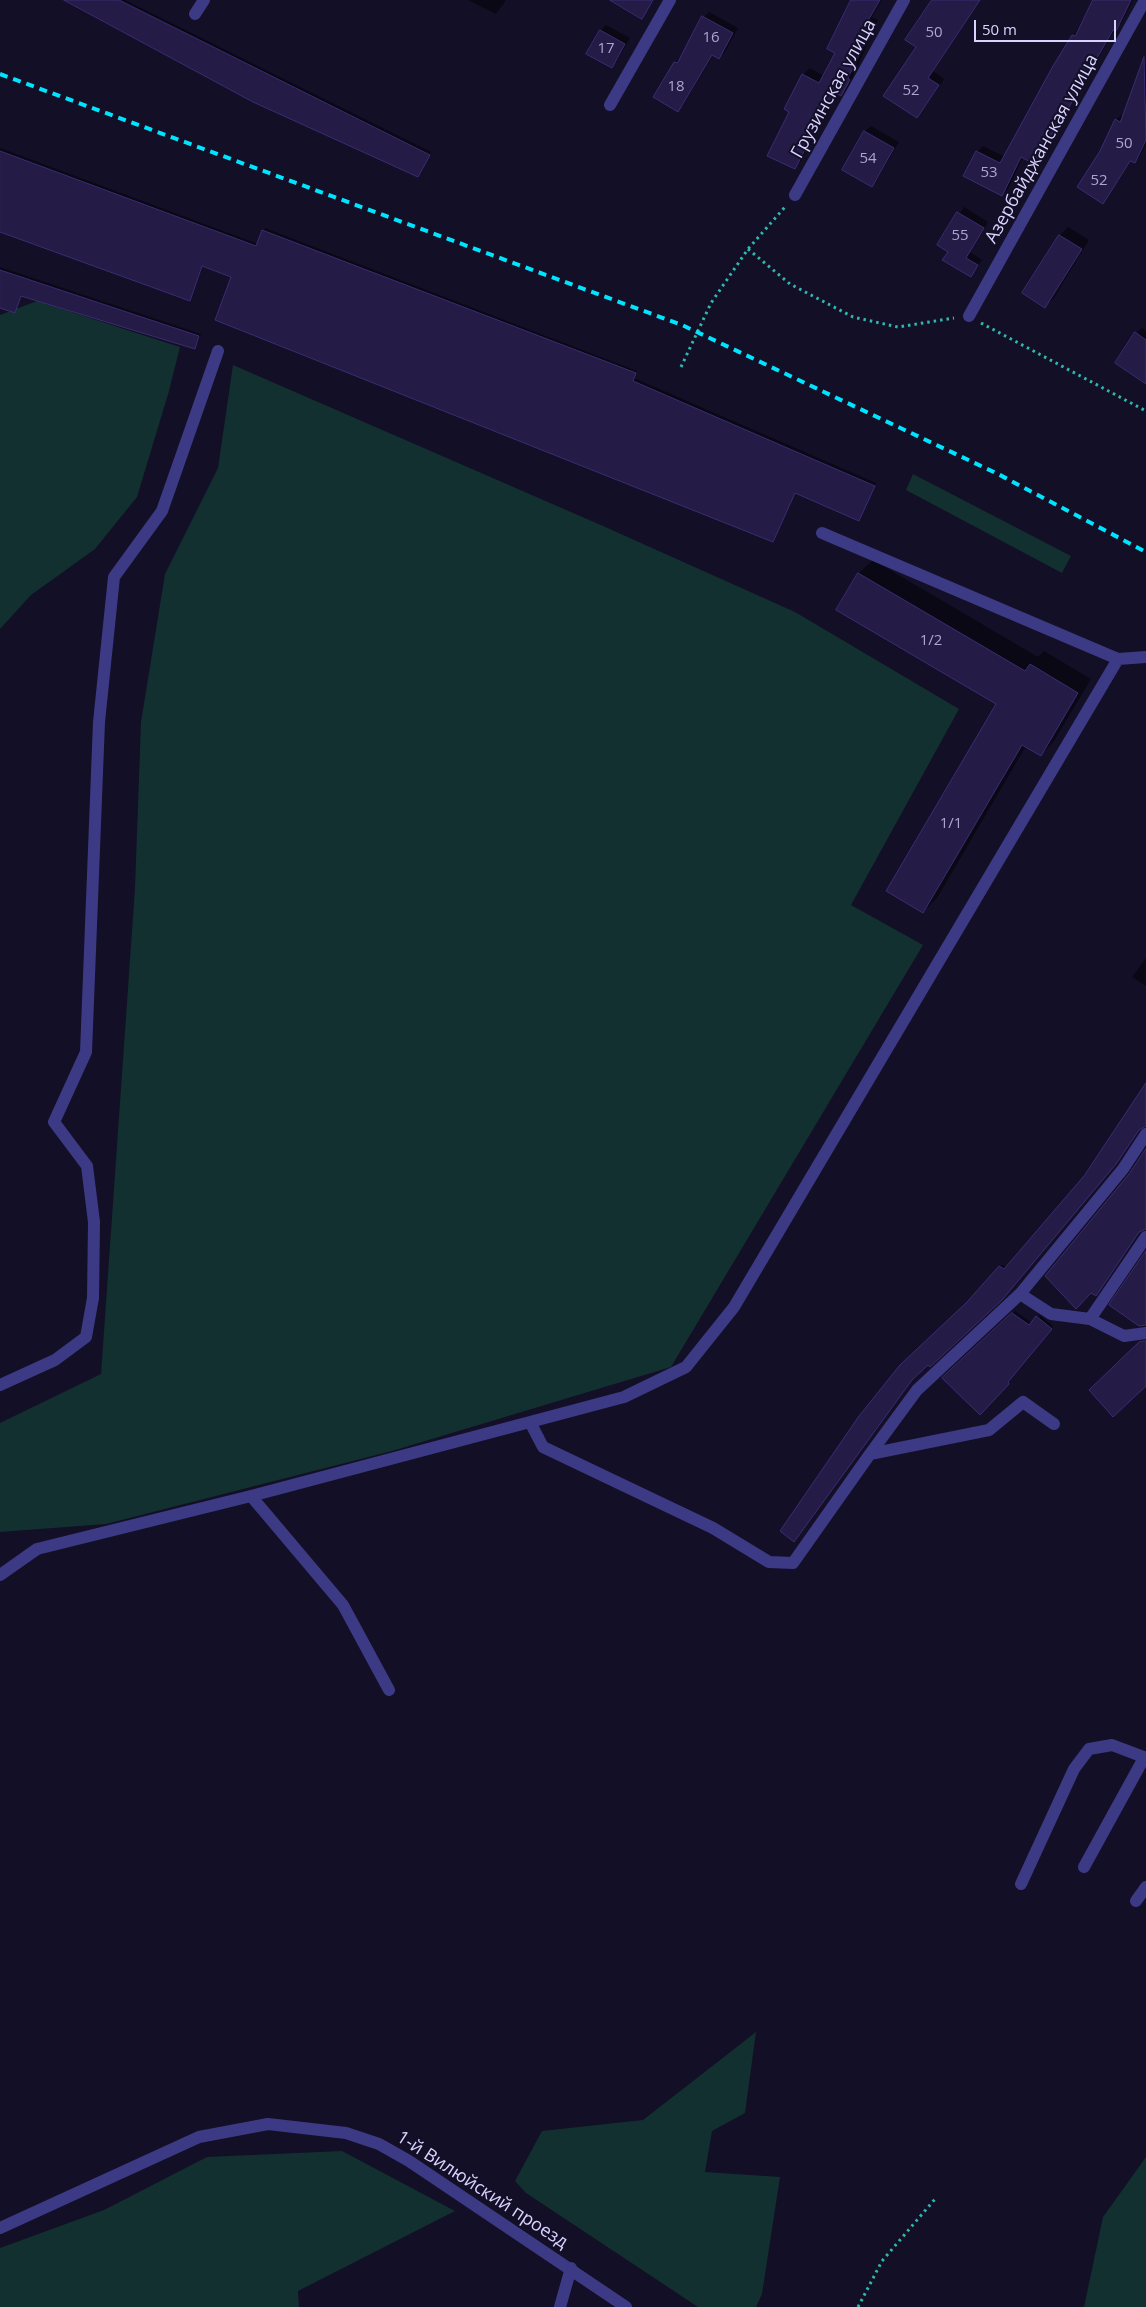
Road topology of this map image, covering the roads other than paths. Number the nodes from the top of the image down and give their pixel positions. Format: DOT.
graph roads {
  1 [pos="204,0"];
  2 [pos="670,0"];
  3 [pos="904,0"];
  4 [pos="1145,0"];
  5 [pos="194,14"];
  6 [pos="610,105"];
  7 [pos="794,195"];
  8 [pos="969,316"];
  9 [pos="218,352"];
  10 [pos="822,533"];
  11 [pos="1146,657"];
  12 [pos="1118,659"];
  13 [pos="1146,1134"];
  14 [pos="1146,1238"];
  15 [pos="1020,1294"];
  16 [pos="1090,1319"];
  17 [pos="1146,1333"];
  18 [pos="0,1385"];
  19 [pos="530,1422"];
  20 [pos="1054,1424"];
  21 [pos="870,1454"];
  22 [pos="251,1496"];
  23 [pos="0,1575"];
  24 [pos="389,1690"];
  25 [pos="1145,1758"];
  26 [pos="1084,1867"];
  27 [pos="1021,1884"];
  28 [pos="1146,1887"];
  29 [pos="1136,1901"];
  30 [pos="0,2228"];
  31 [pos="570,2268"];
  32 [pos="560,2307"];
  33 [pos="626,2307"];
  1 -- 5 [label="street"];
  2 -- 6 [label="street"];
  3 -- 7 [label="street, Грузинская улица"];
  4 -- 8 [label="street, Азербайджанская улица"];
  9 -- 18 [label="street"];
  10 -- 12 [label="street"];
  11 -- 12 [label="street"];
  12 -- 19 [label="street"];
  13 -- 15 [label="street"];
  14 -- 16 [label="street"];
  15 -- 16 [label="street"];
  15 -- 21 [label="street"];
  16 -- 17 [label="street"];
  19 -- 21 [label="street"];
  19 -- 22 [label="street"];
  20 -- 21 [label="street"];
  22 -- 23 [label="street"];
  22 -- 24 [label="street"];
  25 -- 26 [label="street"];
  25 -- 27 [label="street"];
  28 -- 29 [label="street"];
  30 -- 31 [label="street, 1-й Вилюйский проезд"];
  31 -- 32 [label="street"];
  31 -- 33 [label="street, 1-й Вилюйский проезд"];
}
